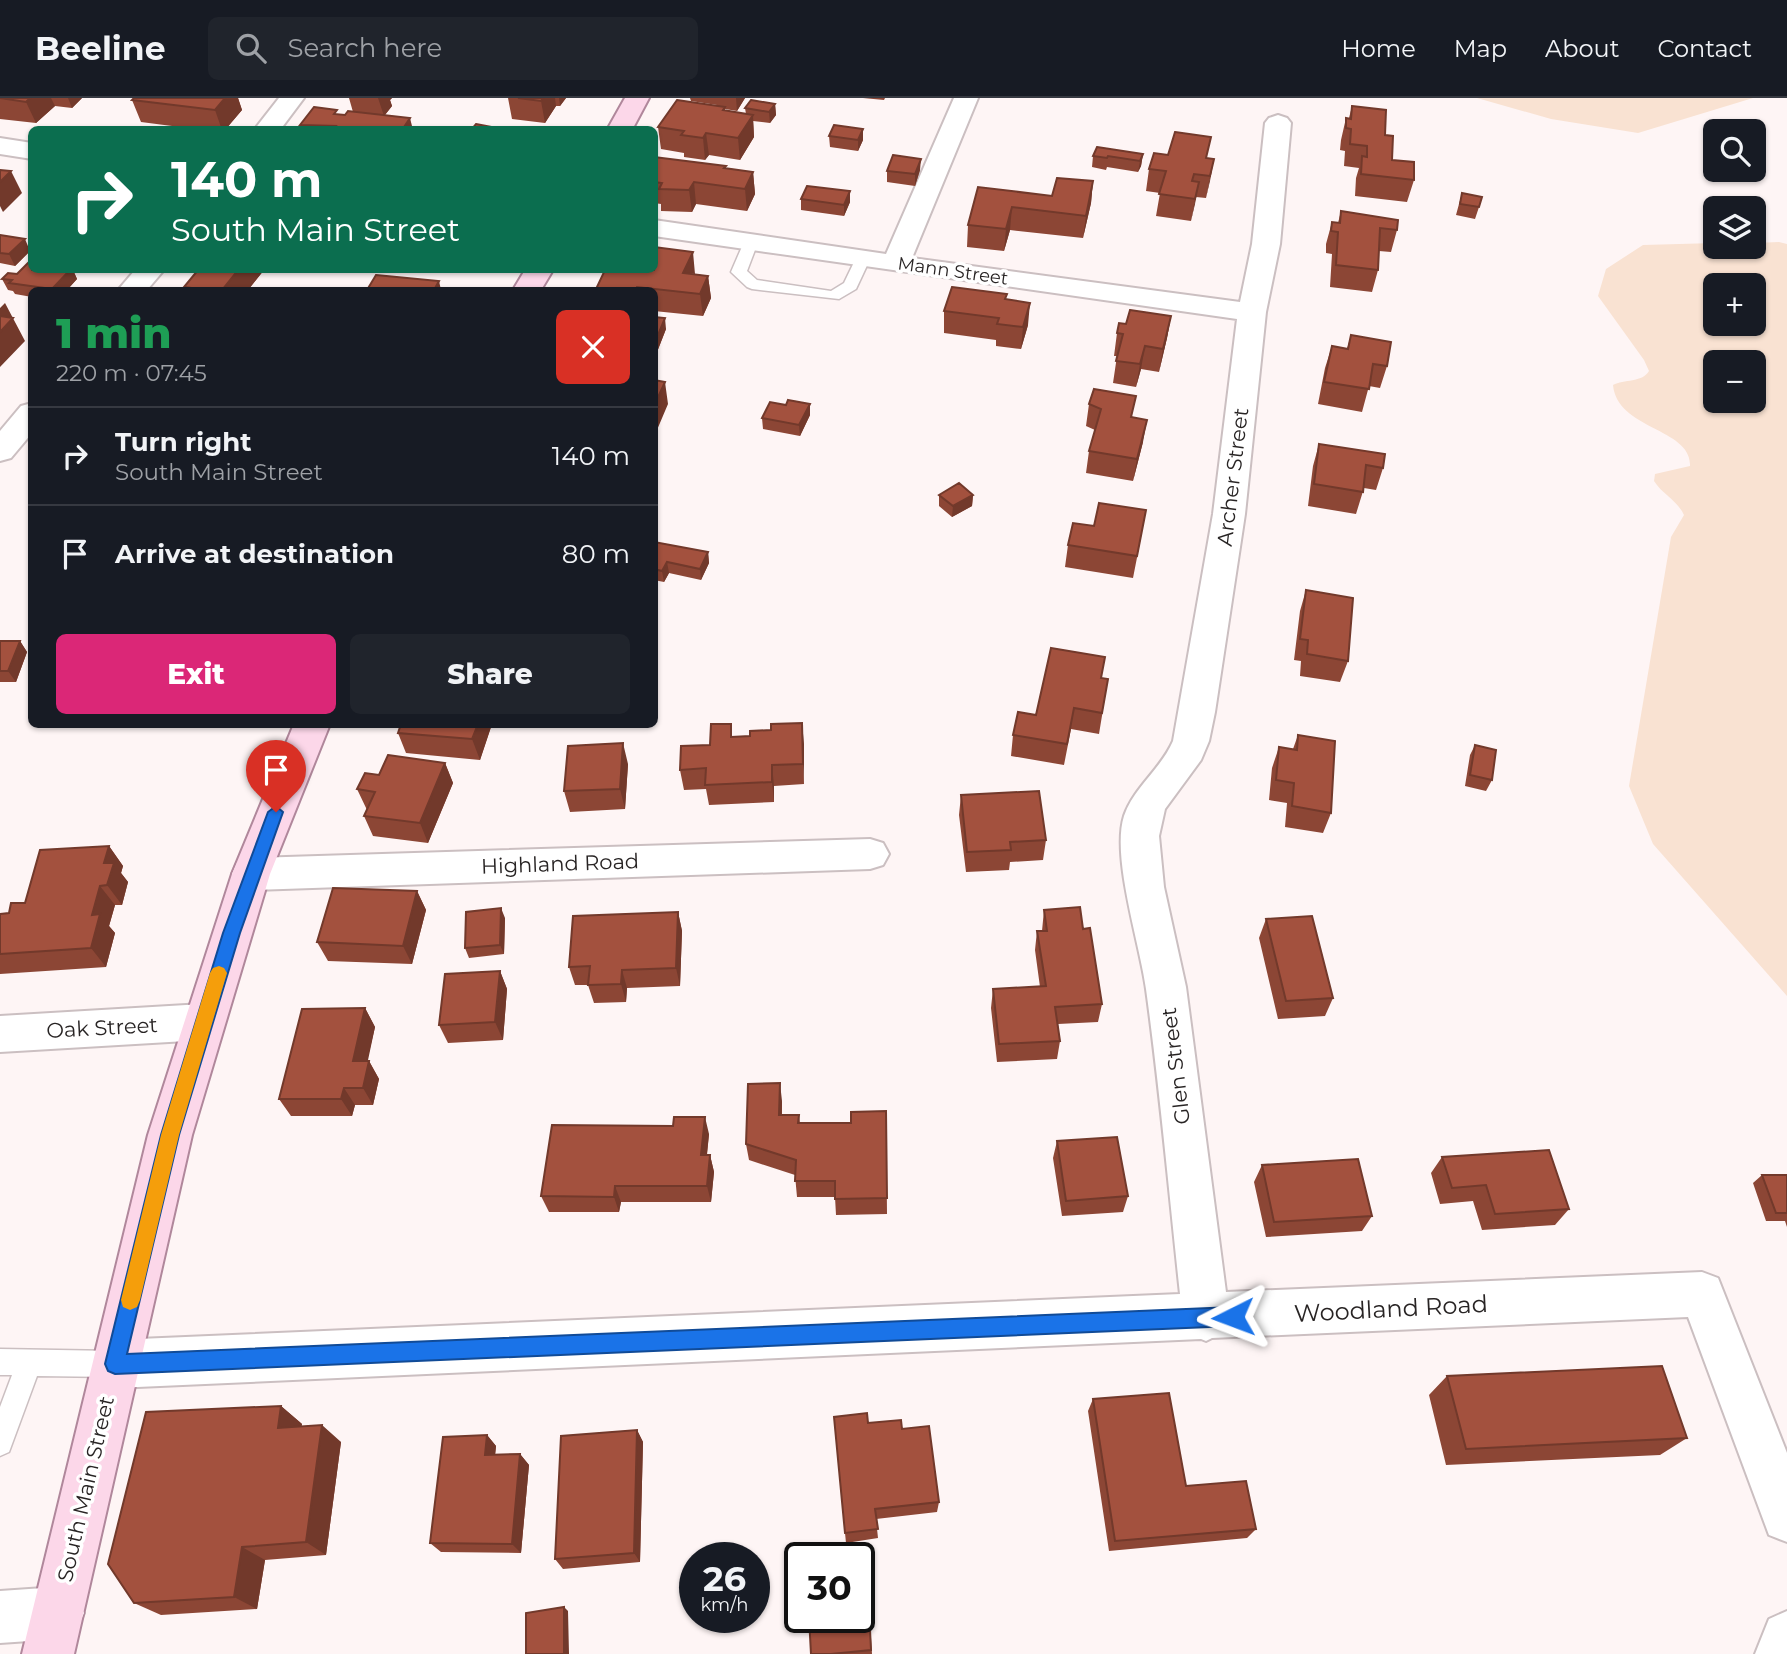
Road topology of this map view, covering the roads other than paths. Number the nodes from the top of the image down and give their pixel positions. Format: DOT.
graph roads {
  1 [pos="292,98"];
  2 [pos="637,98"];
  3 [pos="966,98"];
  4 [pos="1278,123"];
  5 [pos="269,126"];
  6 [pos="621,126"];
  7 [pos="0,146"];
  8 [pos="28,150"];
  9 [pos="658,229"];
  10 [pos="751,242"];
  11 [pos="862,259"];
  12 [pos="896,264"];
  13 [pos="146,273"];
  14 [pos="135,287"];
  15 [pos="1252,312"];
  16 [pos="28,418"];
  17 [pos="0,452"];
  18 [pos="311,728"];
  19 [pos="1143,816"];
  20 [pos="870,854"];
  21 [pos="251,874"];
  22 [pos="203,1021"];
  23 [pos="0,1034"];
  24 [pos="1206,1318"];
  25 [pos="0,1363"];
  26 [pos="29,1363"];
  27 [pos="115,1364"];
  28 [pos="0,1443"];
  29 [pos="1787,1517"];
  30 [pos="0,1617"];
  31 [pos="53,1633"];
  32 [pos="1787,1637"];
  33 [pos="1781,1654"];
  1 -- 5 [label="street"];
  2 -- 6 [label="main road"];
  3 -- 12 [label="street"];
  4 -- 15 [label="street, Archer Street"];
  7 -- 8 [label="street"];
  9 -- 10 [label="street, Mann Street"];
  10 -- 11 [label="street, Mann Street"];
  10 -- 11 [label="lane"];
  11 -- 12 [label="street, Mann Street"];
  12 -- 15 [label="street, Mann Street"];
  13 -- 14 [label="street"];
  15 -- 19 [label="street, Archer Street"];
  16 -- 17 [label="street"];
  18 -- 21 [label="main road, South Main Street"];
  19 -- 24 [label="street, Glen Street"];
  20 -- 21 [label="street, Highland Road"];
  21 -- 22 [label="main road, South Main Street"];
  22 -- 23 [label="street, Oak Street"];
  22 -- 27 [label="main road, South Main Street"];
  24 -- 27 [label="street, Woodland Road"];
  24 -- 29 [label="street, Woodland Road"];
  25 -- 26 [label="lane"];
  26 -- 27 [label="lane"];
  26 -- 28 [label="lane"];
  27 -- 31 [label="main road, South Main Street"];
  30 -- 31 [label="street"];
  32 -- 33 [label="street"];
}
